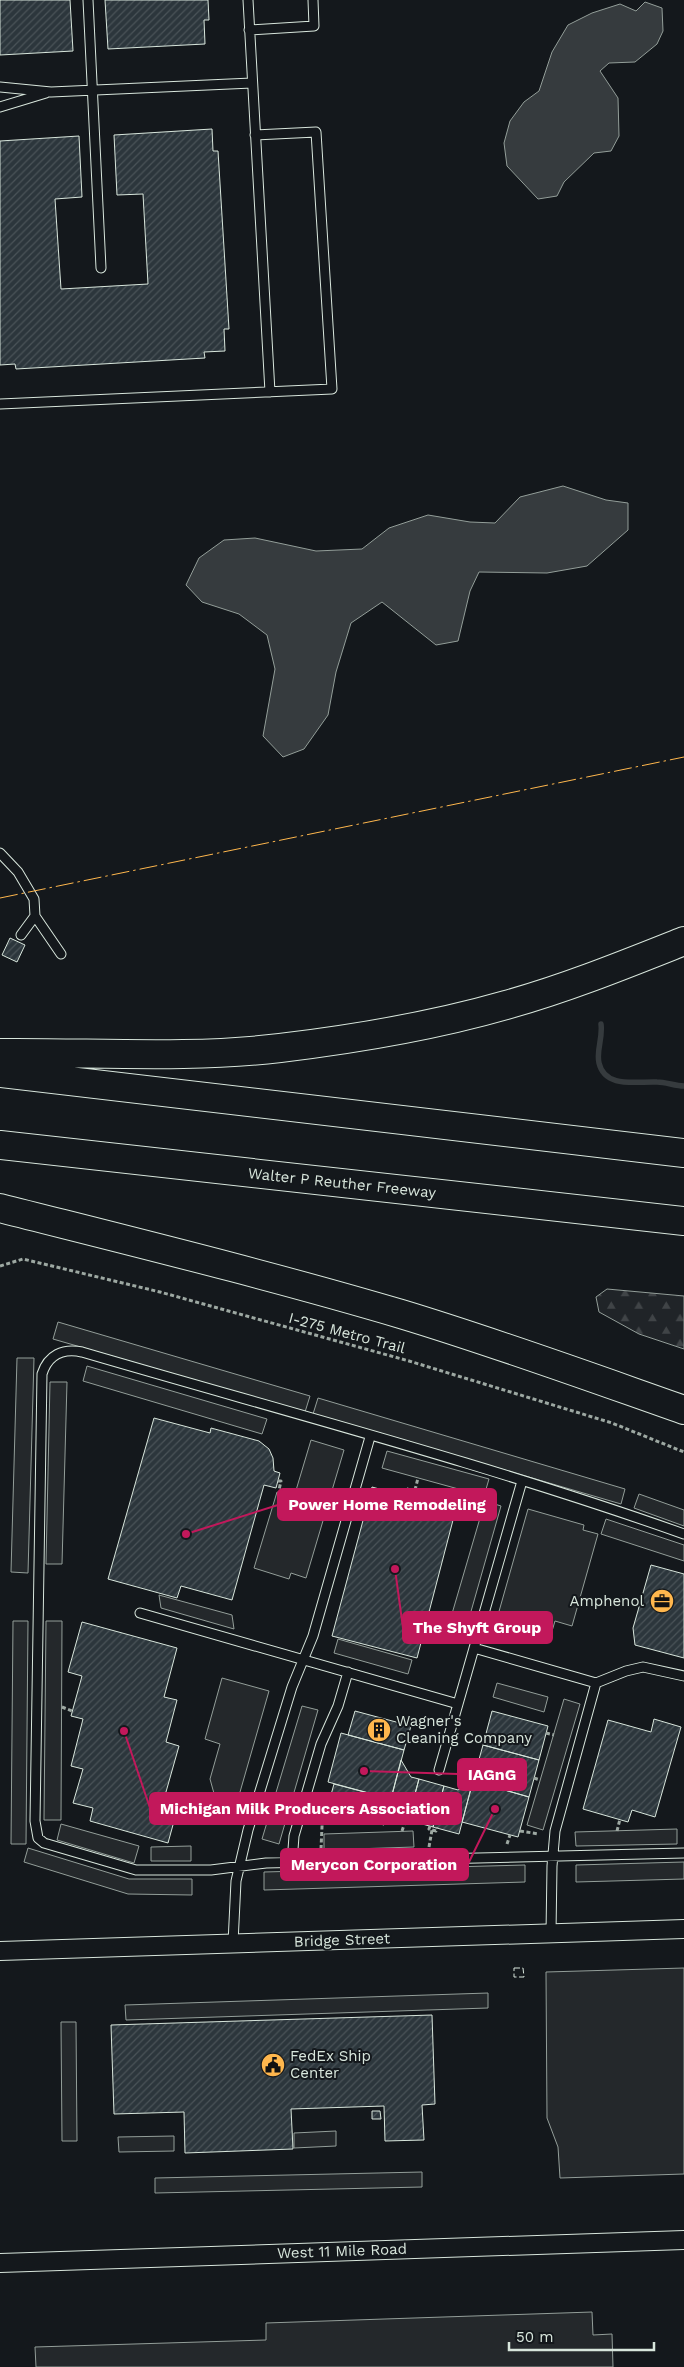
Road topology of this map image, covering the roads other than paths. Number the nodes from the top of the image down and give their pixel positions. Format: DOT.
graph roads {
  1 [pos="88,0"];
  2 [pos="248,0"];
  3 [pos="313,0"];
  4 [pos="249,30"];
  5 [pos="252,83"];
  6 [pos="0,87"];
  7 [pos="92,90"];
  8 [pos="51,92"];
  9 [pos="0,107"];
  10 [pos="255,135"];
  11 [pos="101,268"];
  12 [pos="270,392"];
  13 [pos="0,404"];
  14 [pos="0,853"];
  15 [pos="35,916"];
  16 [pos="21,935"];
  17 [pos="684,941"];
  18 [pos="60,954"];
  19 [pos="0,1053"];
  20 [pos="0,1073"];
  21 [pos="0,1144"];
  22 [pos="684,1153"];
  23 [pos="0,1208"];
  24 [pos="684,1221"];
  25 [pos="684,1410"];
  26 [pos="370,1437"];
  27 [pos="522,1481"];
  28 [pos="684,1534"];
  29 [pos="140,1613"];
  30 [pos="474,1648"];
  31 [pos="303,1659"];
  32 [pos="348,1672"];
  33 [pos="684,1676"];
  34 [pos="596,1683"];
  35 [pos="458,1704"];
  36 [pos="439,1770"];
  37 [pos="684,1853"];
  38 [pos="552,1856"];
  39 [pos="292,1863"];
  40 [pos="239,1867"];
  41 [pos="684,1929"];
  42 [pos="551,1933"];
  43 [pos="233,1943"];
  44 [pos="0,1951"];
  45 [pos="684,2240"];
  46 [pos="0,2263"];
  1 -- 7 [label="lane"];
  2 -- 4 [label="lane"];
  3 -- 4 [label="lane"];
  4 -- 5 [label="lane"];
  5 -- 7 [label="lane"];
  5 -- 10 [label="lane"];
  6 -- 8 [label="lane"];
  7 -- 8 [label="lane"];
  7 -- 11 [label="lane"];
  8 -- 9 [label="lane"];
  10 -- 12 [label="lane"];
  10 -- 12 [label="lane"];
  12 -- 13 [label="lane"];
  14 -- 15 [label="lane"];
  15 -- 16 [label="lane"];
  15 -- 18 [label="lane"];
  17 -- 19 [label="highway"];
  20 -- 22 [label="highway"];
  21 -- 24 [label="highway, Walter P Reuther Freeway"];
  23 -- 25 [label="highway"];
  26 -- 27 [label="lane"];
  26 -- 31 [label="lane"];
  26 -- 40 [label="lane"];
  27 -- 28 [label="lane"];
  27 -- 30 [label="lane"];
  29 -- 31 [label="lane"];
  30 -- 34 [label="lane"];
  30 -- 35 [label="lane"];
  31 -- 32 [label="lane"];
  31 -- 40 [label="lane"];
  32 -- 35 [label="lane"];
  32 -- 39 [label="lane"];
  33 -- 34 [label="lane"];
  34 -- 38 [label="lane"];
  35 -- 36 [label="lane"];
  37 -- 38 [label="lane"];
  38 -- 39 [label="lane"];
  38 -- 42 [label="lane"];
  39 -- 40 [label="lane"];
  40 -- 43 [label="lane"];
  41 -- 42 [label="street, Bridge Street"];
  42 -- 43 [label="street, Bridge Street"];
  43 -- 44 [label="street, Bridge Street"];
  45 -- 46 [label="street, West 11 Mile Road"];
}
